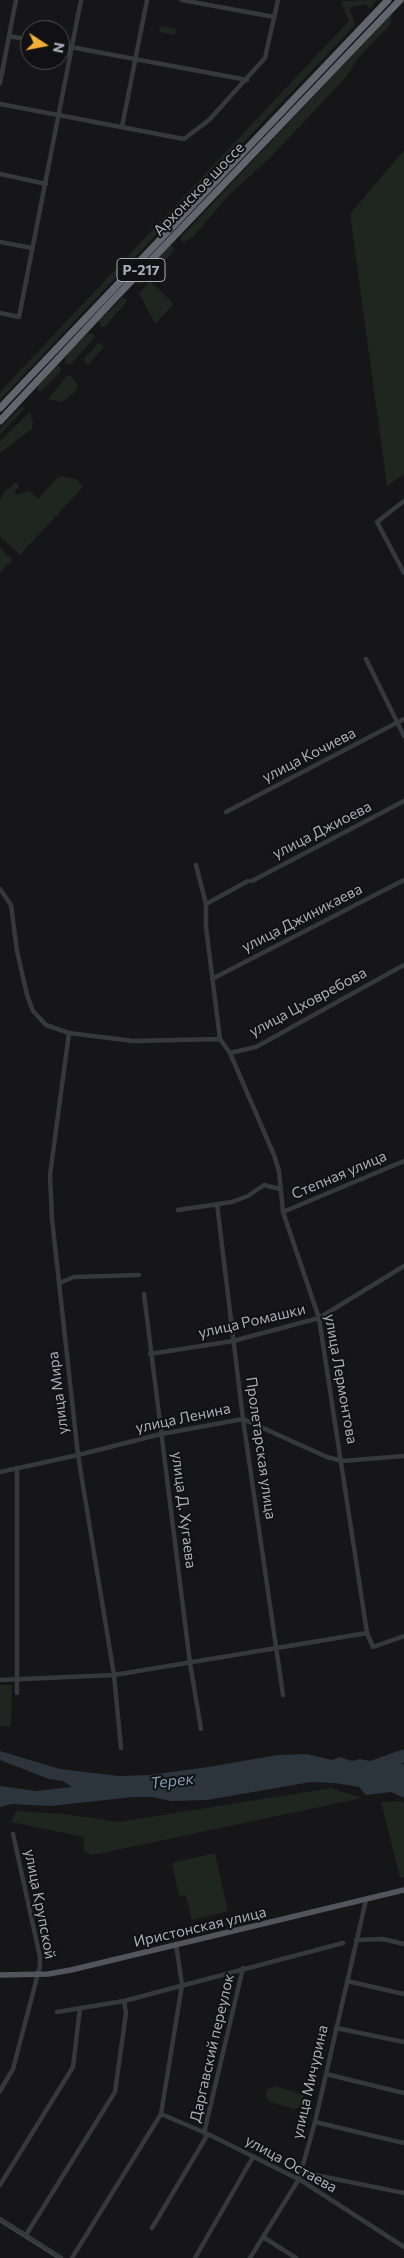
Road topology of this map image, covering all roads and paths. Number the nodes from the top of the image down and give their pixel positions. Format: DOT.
graph roads {
  1 [pos="16,0"];
  2 [pos="81,0"];
  3 [pos="148,0"];
  4 [pos="182,0"];
  5 [pos="278,0"];
  6 [pos="388,0"];
  7 [pos="400,0"];
  8 [pos="394,7"];
  9 [pos="274,17"];
  10 [pos="9,36"];
  11 [pos="20,38"];
  12 [pos="72,47"];
  13 [pos="136,60"];
  14 [pos="247,80"];
  15 [pos="0,83"];
  16 [pos="0,104"];
  17 [pos="59,115"];
  18 [pos="122,127"];
  19 [pos="0,174"];
  20 [pos="46,184"];
  21 [pos="0,242"];
  22 [pos="32,248"];
  23 [pos="0,313"];
  24 [pos="0,408"];
  25 [pos="0,421"];
  26 [pos="404,501"];
  27 [pos="404,573"];
  28 [pos="366,659"];
  29 [pos="404,719"];
  30 [pos="397,723"];
  31 [pos="404,736"];
  32 [pos="404,801"];
  33 [pos="226,812"];
  34 [pos="196,865"];
  35 [pos="404,880"];
  36 [pos="0,889"];
  37 [pos="206,904"];
  38 [pos="404,965"];
  39 [pos="212,979"];
  40 [pos="69,1033"];
  41 [pos="220,1040"];
  42 [pos="230,1053"];
  43 [pos="404,1161"];
  44 [pos="280,1189"];
  45 [pos="217,1204"];
  46 [pos="178,1210"];
  47 [pos="283,1212"];
  48 [pos="404,1266"];
  49 [pos="139,1275"];
  50 [pos="58,1283"];
  51 [pos="144,1294"];
  52 [pos="319,1318"];
  53 [pos="233,1341"];
  54 [pos="150,1354"];
  55 [pos="243,1419"];
  56 [pos="161,1434"];
  57 [pos="78,1455"];
  58 [pos="404,1456"];
  59 [pos="342,1462"];
  60 [pos="18,1468"];
  61 [pos="0,1472"];
  62 [pos="367,1633"];
  63 [pos="404,1636"];
  64 [pos="277,1649"];
  65 [pos="190,1663"];
  66 [pos="114,1675"];
  67 [pos="0,1680"];
  68 [pos="17,1680"];
  69 [pos="17,1694"];
  70 [pos="283,1695"];
  71 [pos="201,1729"];
  72 [pos="121,1748"];
  73 [pos="13,1834"];
  74 [pos="404,1890"];
  75 [pos="366,1900"];
  76 [pos="356,1940"];
  77 [pos="176,1944"];
  78 [pos="342,1944"];
  79 [pos="404,1944"];
  80 [pos="243,1968"];
  81 [pos="39,1974"];
  82 [pos="0,1975"];
  83 [pos="347,1981"];
  84 [pos="182,1986"];
  85 [pos="404,1994"];
  86 [pos="124,2001"];
  87 [pos="80,2008"];
  88 [pos="57,2012"];
  89 [pos="336,2028"];
  90 [pos="404,2042"];
  91 [pos="326,2074"];
  92 [pos="0,2091"];
  93 [pos="404,2093"];
  94 [pos="161,2114"];
  95 [pos="315,2122"];
  96 [pos="206,2134"];
  97 [pos="404,2143"];
  98 [pos="253,2157"];
  99 [pos="301,2172"];
  100 [pos="299,2179"];
  101 [pos="0,2185"];
  102 [pos="404,2193"];
  103 [pos="0,2219"];
  104 [pos="152,2228"];
  105 [pos="26,2235"];
  106 [pos="263,2237"];
  107 [pos="404,2247"];
  108 [pos="61,2258"];
  109 [pos="72,2258"];
  110 [pos="195,2258"];
  111 [pos="250,2258"];
  112 [pos="296,2258"];
  1 -- 10 [label="street"];
  2 -- 12 [label="street"];
  3 -- 13 [label="street"];
  4 -- 9 [label="street"];
  5 -- 9 [label="street"];
  6 -- 8 [label="main road"];
  6 -- 24 [label="highway, Архонское шоссе / Р-217"];
  7 -- 8 [label="highway, Архонское шоссе / Р-217"];
  8 -- 25 [label="highway, Архонское шоссе / Р-217"];
  9 -- 14 [label="street"];
  10 -- 11 [label="street"];
  10 -- 15 [label="street"];
  12 -- 13 [label="street"];
  12 -- 17 [label="street"];
  13 -- 14 [label="street"];
  13 -- 18 [label="street"];
  14 -- 18 [label="street"];
  16 -- 17 [label="street"];
  17 -- 18 [label="street"];
  17 -- 20 [label="street"];
  19 -- 20 [label="street"];
  20 -- 22 [label="street"];
  21 -- 22 [label="street"];
  22 -- 23 [label="street"];
  26 -- 27 [label="street"];
  28 -- 30 [label="street"];
  29 -- 30 [label="street, улица Кочиева"];
  30 -- 31 [label="street"];
  30 -- 33 [label="street, улица Кочиева"];
  32 -- 37 [label="street, улица Джиоева"];
  34 -- 37 [label="street"];
  35 -- 39 [label="street, улица Джиникаева"];
  36 -- 40 [label="street"];
  37 -- 39 [label="street"];
  38 -- 42 [label="street, улица Цховребова"];
  39 -- 41 [label="street"];
  40 -- 41 [label="street"];
  40 -- 50 [label="street, улица Мира"];
  41 -- 42 [label="street"];
  42 -- 44 [label="street, улица Лермонтова"];
  43 -- 47 [label="street, Степная улица"];
  44 -- 45 [label="street"];
  44 -- 47 [label="street, улица Лермонтова"];
  45 -- 46 [label="street"];
  45 -- 53 [label="street, Пролетарская улица"];
  47 -- 52 [label="street, улица Лермонтова"];
  48 -- 52 [label="street, улица Ромашки"];
  49 -- 50 [label="street"];
  50 -- 57 [label="street, улица Мира"];
  51 -- 54 [label="street, улица Д. Хугаева"];
  52 -- 53 [label="street, улица Ромашки"];
  52 -- 59 [label="street, улица Лермонтова"];
  53 -- 54 [label="street, улица Ромашки"];
  53 -- 55 [label="street, Пролетарская улица"];
  54 -- 56 [label="street, улица Д. Хугаева"];
  55 -- 56 [label="street, улица Ленина"];
  55 -- 59 [label="street, улица Ленина"];
  55 -- 64 [label="street, Пролетарская улица"];
  56 -- 57 [label="street, улица Ленина"];
  56 -- 65 [label="street, улица Д. Хугаева"];
  57 -- 60 [label="street, улица Ленина"];
  57 -- 66 [label="street, улица Мира"];
  58 -- 59 [label="street, улица Ленина"];
  59 -- 62 [label="street, улица Лермонтова"];
  60 -- 61 [label="street, улица Ленина"];
  60 -- 68 [label="street"];
  62 -- 63 [label="street"];
  62 -- 64 [label="street"];
  64 -- 65 [label="street"];
  64 -- 70 [label="street, Пролетарская улица"];
  65 -- 66 [label="street"];
  65 -- 71 [label="street, улица Д. Хугаева"];
  66 -- 68 [label="street"];
  66 -- 72 [label="street, улица Мира"];
  67 -- 68 [label="street"];
  68 -- 69 [label="street"];
  73 -- 81 [label="street, улица Крупской"];
  74 -- 75 [label="main road, Иристонская улица"];
  75 -- 76 [label="street, улица Мичурина"];
  75 -- 77 [label="main road, Иристонская улица"];
  76 -- 79 [label="street"];
  76 -- 83 [label="street, улица Мичурина"];
  77 -- 81 [label="main road, Иристонская улица"];
  77 -- 84 [label="street"];
  78 -- 80 [label="street"];
  80 -- 84 [label="street"];
  80 -- 96 [label="street, Даргавский переулок"];
  81 -- 82 [label="main road, Иристонская улица"];
  81 -- 92 [label="street, улица Крупской"];
  83 -- 85 [label="street"];
  83 -- 89 [label="street, улица Мичурина"];
  84 -- 86 [label="street"];
  84 -- 94 [label="street"];
  86 -- 87 [label="street"];
  86 -- 105 [label="street"];
  87 -- 88 [label="street"];
  87 -- 101 [label="street"];
  89 -- 90 [label="street"];
  89 -- 91 [label="street, улица Мичурина"];
  91 -- 93 [label="street"];
  91 -- 95 [label="street, улица Мичурина"];
  94 -- 96 [label="street, улица Остаева"];
  94 -- 109 [label="street"];
  95 -- 97 [label="street"];
  95 -- 99 [label="street, улица Мичурина"];
  96 -- 98 [label="street, улица Остаева"];
  96 -- 104 [label="street, Даргавский переулок"];
  98 -- 100 [label="street, улица Остаева"];
  98 -- 110 [label="street"];
  99 -- 100 [label="street, улица Мичурина"];
  99 -- 102 [label="street"];
  100 -- 106 [label="street, улица Мичурина"];
  100 -- 107 [label="street, улица Остаева"];
  103 -- 105 [label="street"];
  105 -- 108 [label="street"];
  106 -- 111 [label="street, улица Мичурина"];
  106 -- 112 [label="street"];
}
